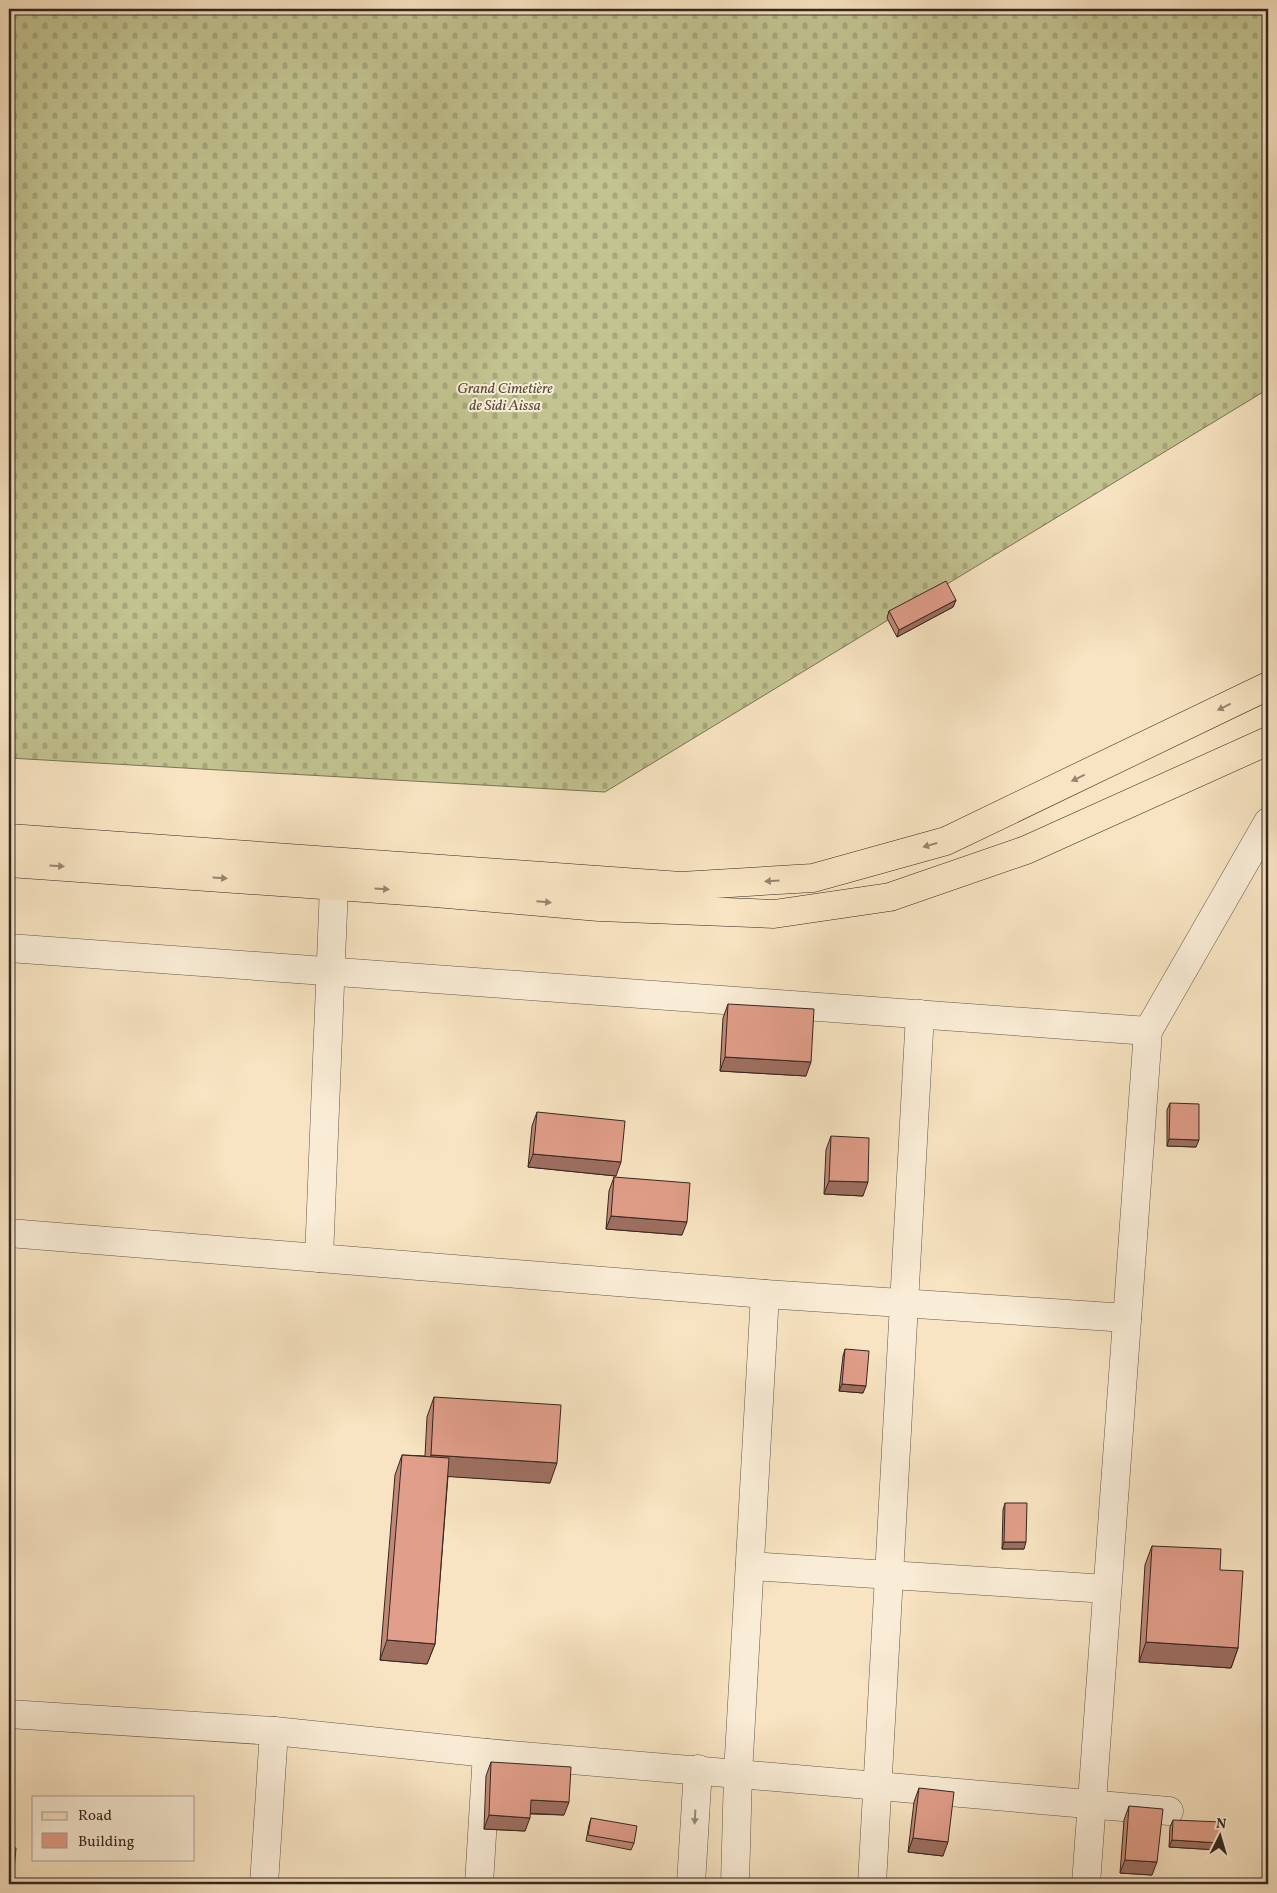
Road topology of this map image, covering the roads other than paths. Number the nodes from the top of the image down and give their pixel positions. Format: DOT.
graph roads {
  1 [pos="1268,686"];
  2 [pos="1268,741"];
  3 [pos="1268,822"];
  4 [pos="9,838"];
  5 [pos="9,863"];
  6 [pos="334,886"];
  7 [pos="9,948"];
  8 [pos="330,971"];
  9 [pos="920,1014"];
  10 [pos="1148,1031"];
  11 [pos="9,1233"];
  12 [pos="319,1258"];
  13 [pos="766,1294"];
  14 [pos="905,1304"];
  15 [pos="1127,1318"];
  16 [pos="750,1566"];
  17 [pos="889,1575"];
  18 [pos="1108,1589"];
  19 [pos="9,1714"];
  20 [pos="274,1730"];
  21 [pos="487,1753"];
  22 [pos="698,1769"];
  23 [pos="738,1774"];
  24 [pos="878,1786"];
  25 [pos="1092,1804"];
  26 [pos="1169,1811"];
  27 [pos="264,1884"];
  28 [pos="478,1884"];
  29 [pos="691,1884"];
  30 [pos="735,1884"];
  31 [pos="872,1884"];
  32 [pos="1086,1884"];
  1 -- 4 [label="main road, one-way"];
  6 -- 2 [label="main road, one-way"];
  3 -- 10 [label="street"];
  5 -- 6 [label="main road, one-way"];
  6 -- 8 [label="street"];
  7 -- 8 [label="street"];
  8 -- 9 [label="street"];
  8 -- 12 [label="street"];
  9 -- 10 [label="street"];
  9 -- 14 [label="street"];
  10 -- 15 [label="street"];
  11 -- 12 [label="street"];
  12 -- 13 [label="street"];
  13 -- 14 [label="street"];
  13 -- 16 [label="street"];
  14 -- 15 [label="street"];
  14 -- 17 [label="street"];
  15 -- 18 [label="street"];
  16 -- 17 [label="street"];
  16 -- 23 [label="street"];
  17 -- 18 [label="street"];
  17 -- 24 [label="street"];
  18 -- 25 [label="street"];
  19 -- 20 [label="street"];
  20 -- 21 [label="street"];
  20 -- 27 [label="street"];
  21 -- 22 [label="street"];
  21 -- 28 [label="street"];
  22 -- 23 [label="street"];
  22 -- 29 [label="street, one-way"];
  23 -- 24 [label="street"];
  23 -- 30 [label="street"];
  24 -- 25 [label="street"];
  24 -- 31 [label="street"];
  25 -- 26 [label="street"];
  25 -- 32 [label="street"];
}
